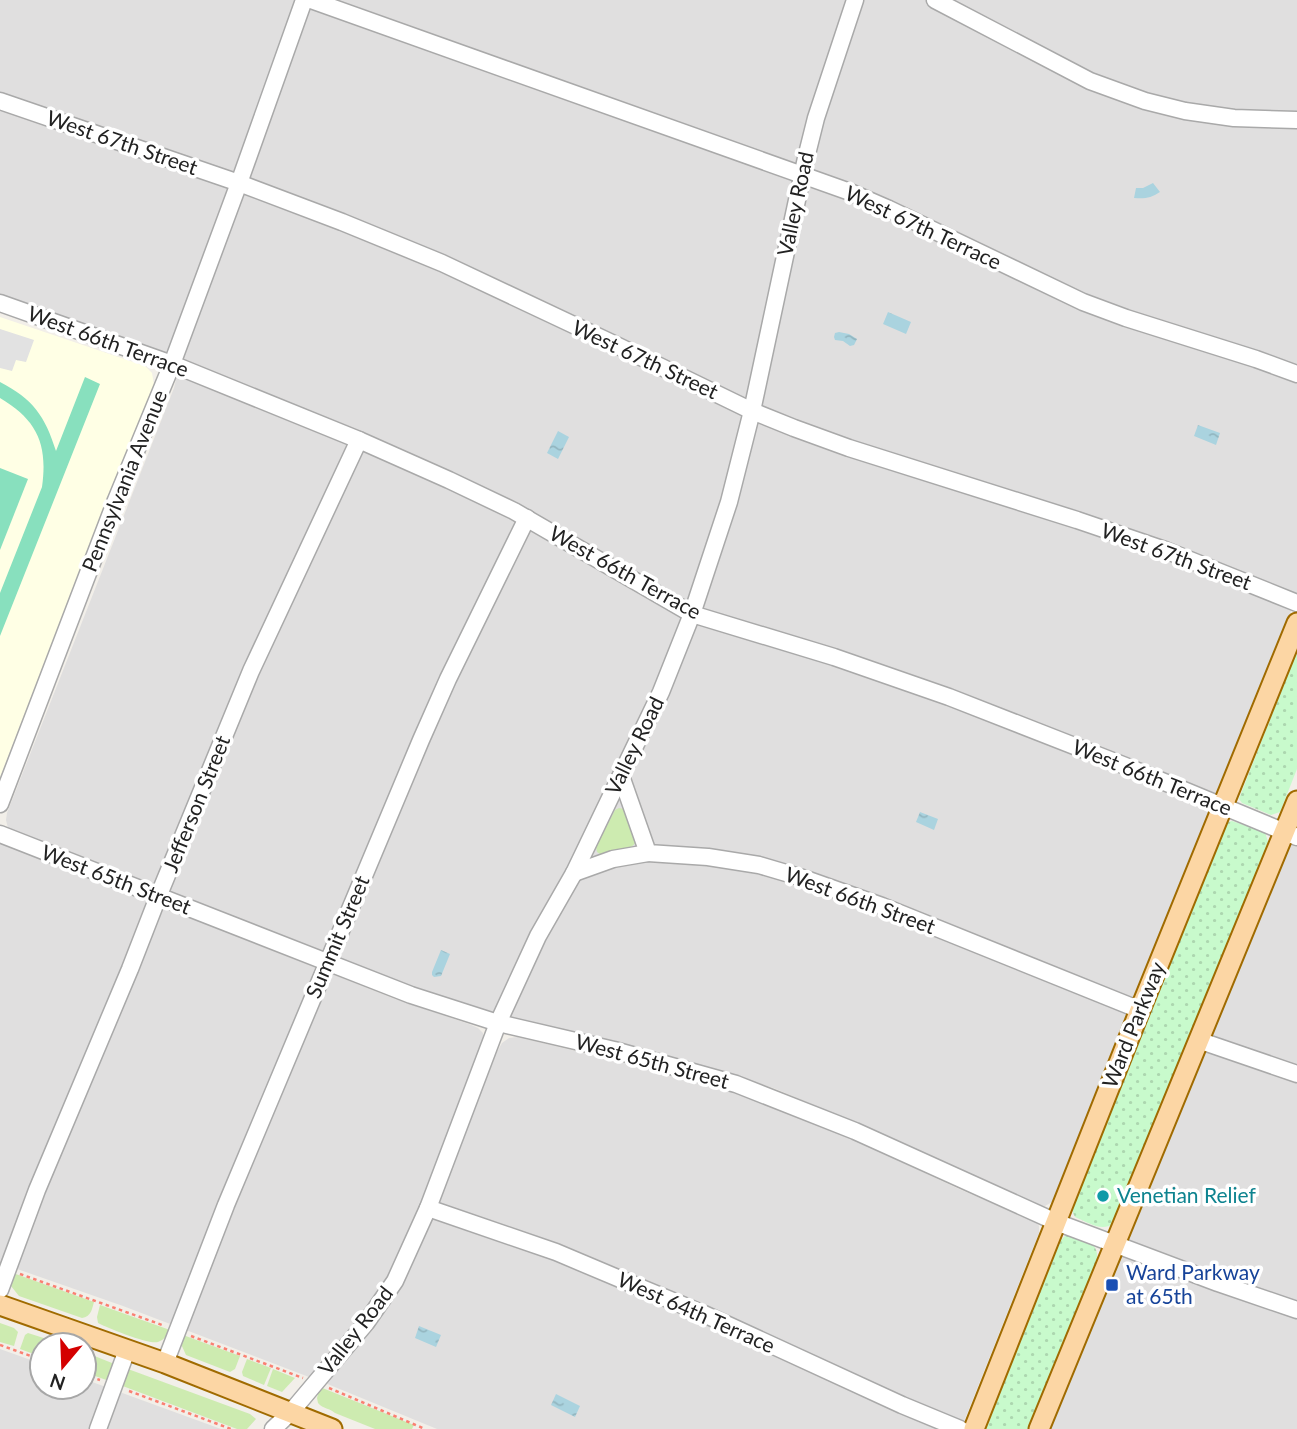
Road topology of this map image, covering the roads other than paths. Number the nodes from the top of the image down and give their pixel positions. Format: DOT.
graph roads {
  1 [pos="304,0"];
  2 [pos="311,0"];
  3 [pos="855,0"];
  4 [pos="935,0"];
  5 [pos="0,101"];
  6 [pos="1297,120"];
  7 [pos="802,175"];
  8 [pos="239,183"];
  9 [pos="0,303"];
  10 [pos="172,364"];
  11 [pos="1297,374"];
  12 [pos="752,411"];
  13 [pos="359,440"];
  14 [pos="527,518"];
  15 [pos="1297,603"];
  16 [pos="692,614"];
  17 [pos="1297,623"];
  18 [pos="621,776"];
  19 [pos="1297,801"];
  20 [pos="0,804"];
  21 [pos="1223,806"];
  22 [pos="0,834"];
  23 [pos="1291,835"];
  24 [pos="648,853"];
  25 [pos="574,873"];
  26 [pos="158,897"];
  27 [pos="327,962"];
  28 [pos="1140,1010"];
  29 [pos="498,1023"];
  30 [pos="1198,1040"];
  31 [pos="1297,1074"];
  32 [pos="428,1208"];
  33 [pos="1056,1222"];
  34 [pos="1115,1244"];
  35 [pos="0,1290"];
  36 [pos="0,1305"];
  37 [pos="1297,1310"];
  38 [pos="127,1350"];
  39 [pos="165,1363"];
  40 [pos="290,1412"];
  41 [pos="98,1429"];
  42 [pos="273,1429"];
  43 [pos="332,1429"];
  44 [pos="960,1429"];
  45 [pos="974,1429"];
  46 [pos="1039,1429"];
  1 -- 8 [label="street, Pennsylvania Avenue"];
  2 -- 7 [label="street, West 67th Terrace"];
  3 -- 7 [label="street, Valley Road"];
  4 -- 6 [label="street"];
  5 -- 8 [label="street, West 67th Street"];
  7 -- 11 [label="street, West 67th Terrace"];
  7 -- 12 [label="street, Valley Road"];
  8 -- 10 [label="street, Pennsylvania Avenue"];
  8 -- 12 [label="street, West 67th Street"];
  9 -- 10 [label="street, West 66th Terrace"];
  10 -- 13 [label="street, West 66th Terrace"];
  10 -- 20 [label="street, Pennsylvania Avenue"];
  12 -- 15 [label="street, West 67th Street"];
  12 -- 16 [label="street, Valley Road"];
  13 -- 14 [label="street, West 66th Terrace"];
  13 -- 26 [label="street, Jefferson Street"];
  14 -- 16 [label="street, West 66th Terrace"];
  14 -- 27 [label="street, Summit Street"];
  16 -- 18 [label="street, Valley Road"];
  16 -- 21 [label="street, West 66th Terrace"];
  17 -- 21 [label="main road, Ward Parkway"];
  18 -- 24 [label="street"];
  18 -- 25 [label="street, Valley Road"];
  19 -- 23 [label="main road"];
  21 -- 23 [label="street, West 66th Terrace"];
  21 -- 28 [label="main road, Ward Parkway"];
  22 -- 26 [label="street, West 65th Street"];
  23 -- 30 [label="main road"];
  24 -- 25 [label="street, West 66th Street"];
  24 -- 28 [label="street, West 66th Street"];
  25 -- 29 [label="street, Valley Road"];
  26 -- 27 [label="street, West 65th Street"];
  26 -- 35 [label="street, Jefferson Street"];
  27 -- 29 [label="street, West 65th Street"];
  27 -- 39 [label="street, Summit Street"];
  28 -- 33 [label="main road, Ward Parkway"];
  29 -- 32 [label="street, Valley Road"];
  29 -- 33 [label="street, West 65th Street"];
  30 -- 31 [label="street"];
  30 -- 34 [label="main road"];
  32 -- 40 [label="street, Valley Road"];
  32 -- 44 [label="street, West 64th Terrace"];
  33 -- 34 [label="street, West 65th Street"];
  33 -- 45 [label="main road, Ward Parkway"];
  34 -- 37 [label="street, West 65th Street"];
  34 -- 46 [label="main road"];
  36 -- 38 [label="main road"];
  38 -- 39 [label="main road"];
  38 -- 41 [label="street"];
  39 -- 40 [label="main road"];
  40 -- 42 [label="street, Valley Road"];
  40 -- 43 [label="main road"];
}
